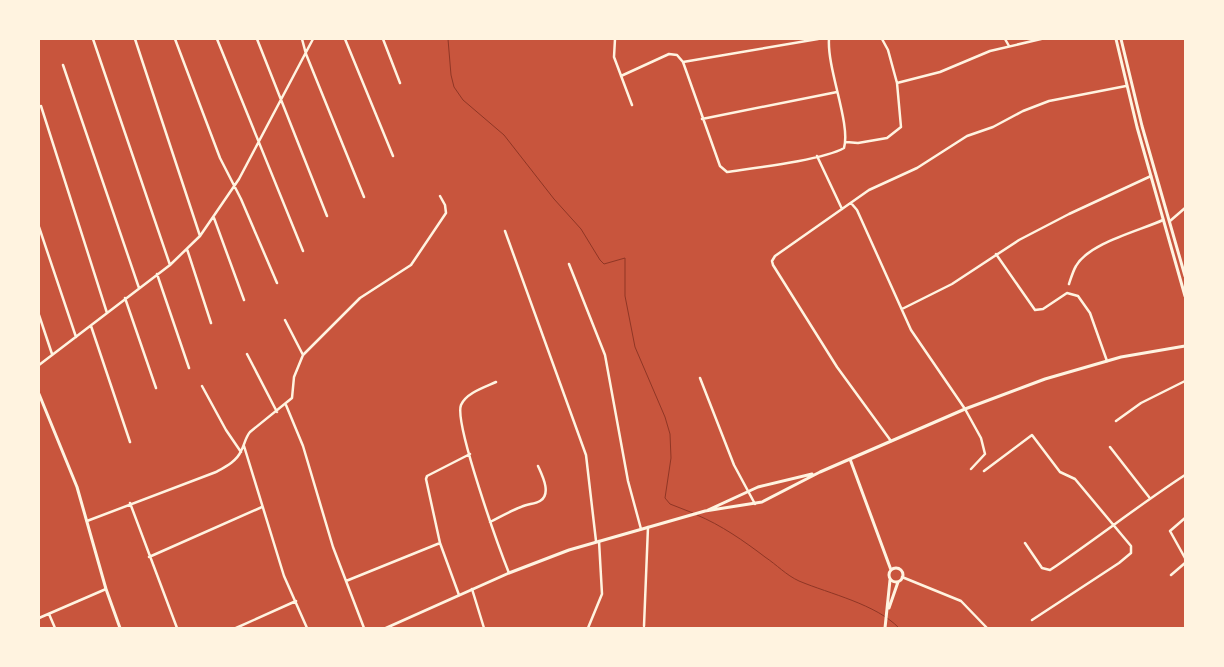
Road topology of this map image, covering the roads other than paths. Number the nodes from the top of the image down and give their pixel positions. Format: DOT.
graph roads {
  1 [pos="93,39"];
  2 [pos="134,39"];
  3 [pos="175,39"];
  4 [pos="217,39"];
  5 [pos="257,39"];
  6 [pos="302,39"];
  7 [pos="313,39"];
  8 [pos="345,39"];
  9 [pos="383,39"];
  10 [pos="615,39"];
  11 [pos="818,39"];
  12 [pos="829,39"];
  13 [pos="882,39"];
  14 [pos="1005,39"];
  15 [pos="1041,39"];
  16 [pos="1116,39"];
  17 [pos="1121,39"];
  18 [pos="1009,47"];
  19 [pos="306,54"];
  20 [pos="683,62"];
  21 [pos="63,65"];
  22 [pos="621,76"];
  23 [pos="400,83"];
  24 [pos="897,83"];
  25 [pos="1126,86"];
  26 [pos="837,92"];
  27 [pos="281,97"];
  28 [pos="632,105"];
  29 [pos="41,106"];
  30 [pos="702,119"];
  31 [pos="846,142"];
  32 [pos="259,143"];
  33 [pos="393,156"];
  34 [pos="817,156"];
  35 [pos="1151,176"];
  36 [pos="234,187"];
  37 [pos="440,196"];
  38 [pos="364,197"];
  39 [pos="851,203"];
  40 [pos="1185,208"];
  41 [pos="842,209"];
  42 [pos="327,216"];
  43 [pos="214,218"];
  44 [pos="1163,220"];
  45 [pos="1170,221"];
  46 [pos="39,227"];
  47 [pos="505,231"];
  48 [pos="200,236"];
  49 [pos="187,249"];
  50 [pos="303,251"];
  51 [pos="996,254"];
  52 [pos="569,264"];
  53 [pos="170,265"];
  54 [pos="157,274"];
  55 [pos="1185,276"];
  56 [pos="277,283"];
  57 [pos="1069,284"];
  58 [pos="139,288"];
  59 [pos="1185,296"];
  60 [pos="125,298"];
  61 [pos="244,300"];
  62 [pos="902,309"];
  63 [pos="107,313"];
  64 [pos="39,314"];
  65 [pos="285,320"];
  66 [pos="211,323"];
  67 [pos="91,326"];
  68 [pos="76,337"];
  69 [pos="1184,347"];
  70 [pos="52,354"];
  71 [pos="247,354"];
  72 [pos="303,355"];
  73 [pos="1107,361"];
  74 [pos="39,365"];
  75 [pos="189,368"];
  76 [pos="700,378"];
  77 [pos="1185,381"];
  78 [pos="496,382"];
  79 [pos="202,386"];
  80 [pos="156,388"];
  81 [pos="39,394"];
  82 [pos="286,405"];
  83 [pos="965,409"];
  84 [pos="277,412"];
  85 [pos="1116,421"];
  86 [pos="891,441"];
  87 [pos="130,442"];
  88 [pos="243,444"];
  89 [pos="1110,447"];
  90 [pos="241,452"];
  91 [pos="470,454"];
  92 [pos="850,459"];
  93 [pos="538,466"];
  94 [pos="971,469"];
  95 [pos="984,471"];
  96 [pos="820,472"];
  97 [pos="1185,474"];
  98 [pos="748,491"];
  99 [pos="1149,498"];
  100 [pos="130,503"];
  101 [pos="755,504"];
  102 [pos="262,507"];
  103 [pos="705,511"];
  104 [pos="1185,518"];
  105 [pos="87,521"];
  106 [pos="490,522"];
  107 [pos="1114,526"];
  108 [pos="648,527"];
  109 [pos="641,529"];
  110 [pos="598,541"];
  111 [pos="440,543"];
  112 [pos="1025,543"];
  113 [pos="149,557"];
  114 [pos="1185,558"];
  115 [pos="1185,563"];
  116 [pos="891,570"];
  117 [pos="509,573"];
  118 [pos="1171,575"];
  119 [pos="902,577"];
  120 [pos="890,580"];
  121 [pos="346,581"];
  122 [pos="898,582"];
  123 [pos="106,589"];
  124 [pos="472,589"];
  125 [pos="459,595"];
  126 [pos="296,601"];
  127 [pos="888,610"];
  128 [pos="49,614"];
  129 [pos="39,618"];
  130 [pos="1032,620"];
  131 [pos="644,626"];
  132 [pos="885,627"];
  133 [pos="55,628"];
  134 [pos="120,628"];
  135 [pos="177,628"];
  136 [pos="236,628"];
  137 [pos="306,628"];
  138 [pos="364,628"];
  139 [pos="386,628"];
  140 [pos="484,628"];
  141 [pos="588,628"];
  142 [pos="987,628"];
  1 -- 53 [label="street"];
  2 -- 48 [label="street"];
  3 -- 36 [label="street"];
  4 -- 32 [label="street"];
  5 -- 27 [label="street"];
  6 -- 19 [label="street"];
  7 -- 19 [label="street"];
  8 -- 33 [label="street"];
  9 -- 23 [label="street"];
  10 -- 22 [label="street"];
  11 -- 20 [label="street"];
  12 -- 26 [label="street"];
  13 -- 24 [label="street"];
  14 -- 18 [label="street"];
  15 -- 18 [label="street"];
  16 -- 25 [label="street"];
  17 -- 45 [label="street"];
  18 -- 24 [label="street"];
  19 -- 27 [label="street"];
  19 -- 38 [label="street"];
  20 -- 22 [label="street"];
  20 -- 30 [label="street"];
  21 -- 58 [label="street"];
  22 -- 28 [label="street"];
  24 -- 31 [label="street"];
  25 -- 35 [label="street"];
  25 -- 39 [label="street"];
  26 -- 30 [label="street"];
  26 -- 31 [label="street"];
  27 -- 32 [label="street"];
  27 -- 42 [label="street"];
  29 -- 63 [label="street"];
  30 -- 34 [label="street"];
  31 -- 34 [label="street"];
  32 -- 36 [label="street"];
  32 -- 50 [label="street"];
  34 -- 41 [label="street"];
  35 -- 44 [label="street"];
  35 -- 51 [label="street"];
  36 -- 43 [label="street"];
  36 -- 56 [label="street"];
  37 -- 72 [label="street"];
  39 -- 41 [label="street"];
  39 -- 62 [label="street"];
  40 -- 45 [label="street"];
  41 -- 86 [label="street"];
  43 -- 48 [label="street"];
  43 -- 61 [label="street"];
  44 -- 57 [label="street"];
  44 -- 59 [label="street"];
  45 -- 55 [label="street"];
  46 -- 68 [label="street"];
  47 -- 110 [label="street"];
  48 -- 49 [label="street"];
  49 -- 53 [label="street"];
  49 -- 66 [label="street"];
  51 -- 62 [label="street"];
  51 -- 73 [label="street"];
  52 -- 109 [label="street"];
  53 -- 54 [label="street"];
  54 -- 58 [label="street"];
  54 -- 75 [label="street"];
  58 -- 60 [label="street"];
  60 -- 63 [label="street"];
  60 -- 80 [label="street"];
  62 -- 83 [label="street"];
  63 -- 67 [label="street"];
  64 -- 70 [label="street"];
  65 -- 72 [label="street"];
  67 -- 68 [label="street"];
  67 -- 87 [label="street"];
  68 -- 70 [label="street"];
  69 -- 73 [label="street"];
  70 -- 74 [label="street"];
  71 -- 84 [label="street"];
  72 -- 82 [label="street"];
  73 -- 83 [label="street"];
  76 -- 98 [label="street"];
  77 -- 85 [label="street"];
  78 -- 91 [label="street"];
  79 -- 90 [label="street"];
  81 -- 105 [label="street"];
  82 -- 84 [label="street"];
  82 -- 121 [label="street"];
  83 -- 86 [label="street"];
  83 -- 94 [label="street"];
  84 -- 88 [label="street"];
  86 -- 92 [label="street"];
  88 -- 90 [label="street"];
  88 -- 102 [label="street"];
  89 -- 99 [label="street"];
  90 -- 100 [label="street"];
  91 -- 106 [label="street"];
  91 -- 111 [label="street"];
  92 -- 96 [label="street"];
  92 -- 116 [label="street"];
  93 -- 106 [label="street"];
  95 -- 107 [label="street"];
  96 -- 98 [label="street"];
  96 -- 101 [label="street"];
  97 -- 99 [label="street"];
  98 -- 101 [label="street"];
  98 -- 103 [label="street"];
  99 -- 107 [label="street"];
  100 -- 105 [label="street"];
  100 -- 113 [label="street"];
  101 -- 103 [label="street"];
  102 -- 113 [label="street"];
  102 -- 126 [label="street"];
  103 -- 108 [label="street"];
  104 -- 114 [label="street"];
  105 -- 123 [label="street"];
  106 -- 117 [label="street"];
  107 -- 112 [label="street"];
  107 -- 130 [label="street"];
  108 -- 109 [label="street"];
  108 -- 131 [label="street"];
  109 -- 110 [label="street"];
  110 -- 117 [label="street"];
  110 -- 141 [label="street"];
  111 -- 121 [label="street"];
  111 -- 125 [label="street"];
  113 -- 135 [label="street"];
  115 -- 118 [label="street"];
  116 -- 119 [label="street"];
  116 -- 120 [label="street"];
  117 -- 124 [label="street"];
  119 -- 122 [label="street"];
  119 -- 142 [label="street"];
  120 -- 122 [label="street"];
  120 -- 127 [label="street"];
  121 -- 138 [label="street"];
  122 -- 127 [label="street"];
  123 -- 128 [label="street"];
  123 -- 134 [label="street"];
  124 -- 125 [label="street"];
  124 -- 140 [label="street"];
  125 -- 139 [label="street"];
  126 -- 136 [label="street"];
  126 -- 137 [label="street"];
  127 -- 132 [label="street"];
  128 -- 129 [label="street"];
  128 -- 133 [label="street"];
}
